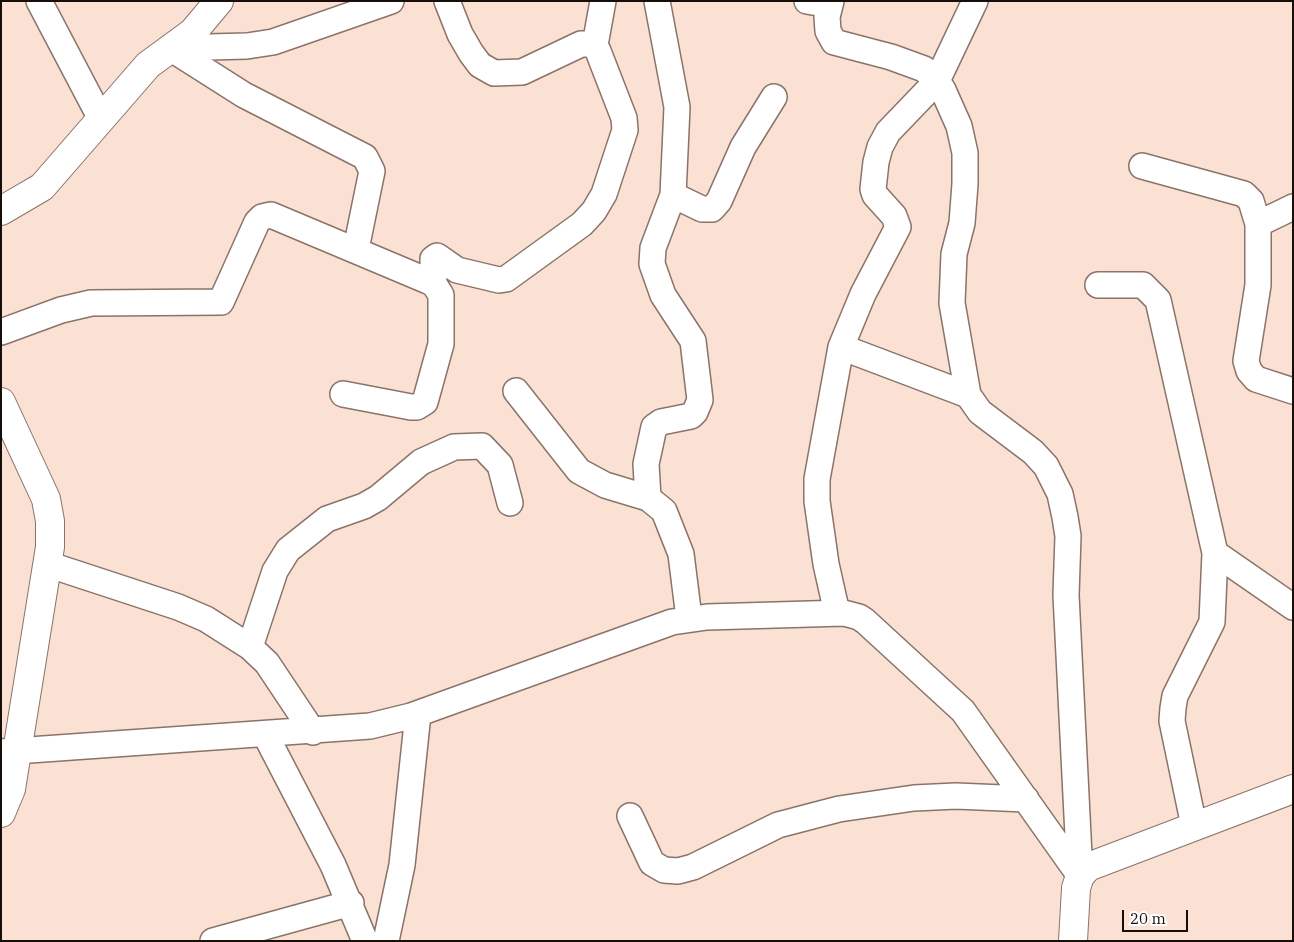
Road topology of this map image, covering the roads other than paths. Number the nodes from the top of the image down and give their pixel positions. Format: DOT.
graph roads {
  1 [pos="39,1"];
  2 [pos="219,1"];
  3 [pos="391,1"];
  4 [pos="448,1"];
  5 [pos="603,1"];
  6 [pos="657,1"];
  7 [pos="975,1"];
  8 [pos="823,2"];
  9 [pos="595,45"];
  10 [pos="170,48"];
  11 [pos="937,81"];
  12 [pos="774,96"];
  13 [pos="101,119"];
  14 [pos="1142,166"];
  15 [pos="673,195"];
  16 [pos="1293,207"];
  17 [pos="1,211"];
  18 [pos="1258,224"];
  19 [pos="356,249"];
  20 [pos="434,284"];
  21 [pos="1098,285"];
  22 [pos="1,332"];
  23 [pos="841,347"];
  24 [pos="516,391"];
  25 [pos="1293,391"];
  26 [pos="343,394"];
  27 [pos="968,394"];
  28 [pos="1,402"];
  29 [pos="648,498"];
  30 [pos="510,503"];
  31 [pos="1215,552"];
  32 [pos="47,564"];
  33 [pos="1293,607"];
  34 [pos="837,613"];
  35 [pos="689,618"];
  36 [pos="250,647"];
  37 [pos="418,714"];
  38 [pos="313,732"];
  39 [pos="266,734"];
  40 [pos="9,752"];
  41 [pos="1293,789"];
  42 [pos="1026,799"];
  43 [pos="1,813"];
  44 [pos="630,816"];
  45 [pos="1194,826"];
  46 [pos="1080,876"];
  47 [pos="350,903"];
  48 [pos="213,941"];
  49 [pos="365,941"];
  50 [pos="386,941"];
  51 [pos="1072,941"];
  1 -- 13 [label="street"];
  2 -- 10 [label="street"];
  3 -- 10 [label="street"];
  4 -- 9 [label="street"];
  5 -- 9 [label="street"];
  6 -- 15 [label="street"];
  7 -- 11 [label="street"];
  8 -- 11 [label="street"];
  9 -- 20 [label="street"];
  10 -- 13 [label="street"];
  10 -- 19 [label="street"];
  11 -- 23 [label="street"];
  11 -- 27 [label="street"];
  12 -- 15 [label="street"];
  13 -- 17 [label="street"];
  14 -- 18 [label="street"];
  15 -- 29 [label="street"];
  16 -- 18 [label="street"];
  18 -- 25 [label="street"];
  19 -- 20 [label="street"];
  19 -- 22 [label="street"];
  20 -- 26 [label="street"];
  21 -- 31 [label="street"];
  23 -- 27 [label="street"];
  23 -- 34 [label="street"];
  24 -- 29 [label="street"];
  27 -- 46 [label="street"];
  28 -- 32 [label="street"];
  29 -- 35 [label="street"];
  30 -- 36 [label="street"];
  31 -- 33 [label="street"];
  31 -- 45 [label="street"];
  32 -- 36 [label="street"];
  32 -- 40 [label="street"];
  34 -- 35 [label="street"];
  34 -- 42 [label="street"];
  35 -- 37 [label="street"];
  36 -- 38 [label="street"];
  37 -- 38 [label="street"];
  37 -- 50 [label="street"];
  38 -- 39 [label="street"];
  39 -- 40 [label="street"];
  39 -- 47 [label="street"];
  40 -- 43 [label="street"];
  41 -- 45 [label="street"];
  42 -- 44 [label="street"];
  42 -- 46 [label="street"];
  45 -- 46 [label="street"];
  46 -- 51 [label="street"];
  47 -- 48 [label="street"];
  47 -- 49 [label="street"];
}
